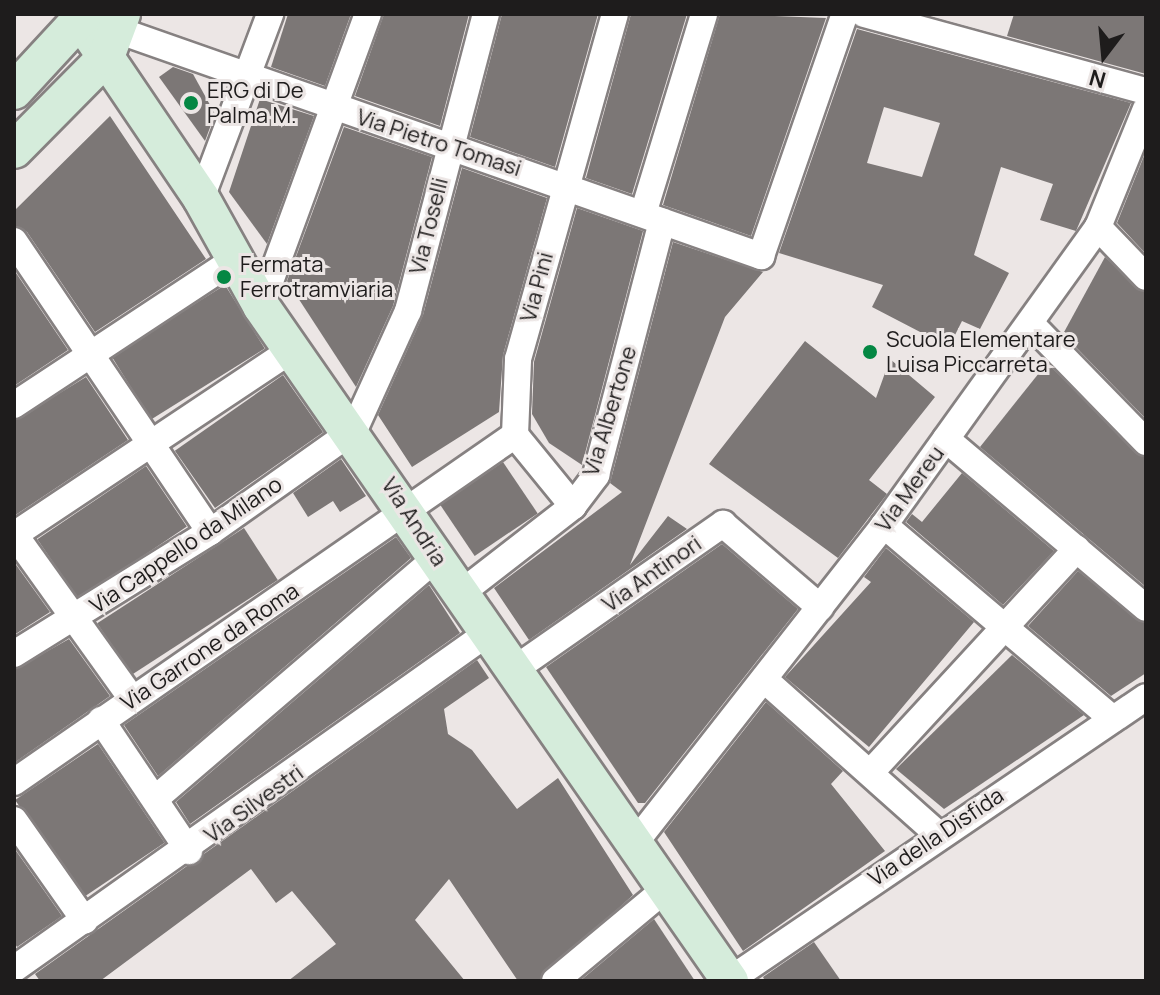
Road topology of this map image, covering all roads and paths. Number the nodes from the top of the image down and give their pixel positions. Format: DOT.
graph roads {
  1 [pos="270,14"];
  2 [pos="368,14"];
  3 [pos="486,14"];
  4 [pos="615,14"];
  5 [pos="704,14"];
  6 [pos="845,14"];
  7 [pos="864,14"];
  8 [pos="81,17"];
  9 [pos="115,34"];
  10 [pos="249,79"];
  11 [pos="14,91"];
  12 [pos="1146,91"];
  13 [pos="335,109"];
  14 [pos="1146,109"];
  15 [pos="448,145"];
  16 [pos="14,150"];
  17 [pos="565,184"];
  18 [pos="201,198"];
  19 [pos="652,218"];
  20 [pos="1098,227"];
  21 [pos="14,241"];
  22 [pos="237,258"];
  23 [pos="1146,277"];
  24 [pos="261,306"];
  25 [pos="1030,323"];
  26 [pos="293,349"];
  27 [pos="92,350"];
  28 [pos="14,405"];
  29 [pos="354,430"];
  30 [pos="515,435"];
  31 [pos="946,439"];
  32 [pos="150,442"];
  33 [pos="1146,442"];
  34 [pos="573,506"];
  35 [pos="409,515"];
  36 [pos="884,525"];
  37 [pos="210,532"];
  38 [pos="14,534"];
  39 [pos="1077,549"];
  40 [pos="437,557"];
  41 [pos="461,593"];
  42 [pos="820,607"];
  43 [pos="1146,608"];
  44 [pos="76,618"];
  45 [pos="1006,628"];
  46 [pos="489,632"];
  47 [pos="14,654"];
  48 [pos="515,669"];
  49 [pos="766,681"];
  50 [pos="1146,697"];
  51 [pos="132,699"];
  52 [pos="1113,719"];
  53 [pos="101,720"];
  54 [pos="870,773"];
  55 [pos="14,782"];
  56 [pos="155,799"];
  57 [pos="14,820"];
  58 [pos="938,834"];
  59 [pos="634,844"];
  60 [pos="189,851"];
  61 [pos="663,891"];
  62 [pos="85,921"];
  63 [pos="14,969"];
  64 [pos="555,981"];
  65 [pos="729,981"];
  1 -- 10 [label="street"];
  2 -- 13 [label="street"];
  3 -- 15 [label="street, Via Toselli"];
  4 -- 17 [label="street, Via Pini"];
  5 -- 19 [label="street, Via Albertone"];
  6 -- 19 [label="street, Via Pietro Tomasi"];
  7 -- 12 [label="street"];
  8 -- 9 [label="main road, Via Andria"];
  8 -- 11 [label="main road"];
  9 -- 10 [label="street, Via Pietro Tomasi"];
  9 -- 16 [label="main road"];
  9 -- 18 [label="main road, Via Andria"];
  10 -- 13 [label="street, Via Pietro Tomasi"];
  10 -- 18 [label="street"];
  13 -- 15 [label="street, Via Pietro Tomasi"];
  13 -- 24 [label="street"];
  14 -- 20 [label="street, Via Mereu"];
  15 -- 17 [label="street, Via Pietro Tomasi"];
  15 -- 29 [label="street, Via Toselli"];
  17 -- 19 [label="street, Via Pietro Tomasi"];
  17 -- 30 [label="street, Via Pini"];
  18 -- 22 [label="main road, Via Andria"];
  19 -- 34 [label="street, Via Albertone"];
  20 -- 23 [label="street"];
  20 -- 25 [label="street, Via Mereu"];
  21 -- 27 [label="street"];
  22 -- 24 [label="main road, Via Andria"];
  22 -- 27 [label="street"];
  24 -- 26 [label="main road, Via Andria"];
  25 -- 31 [label="street, Via Mereu"];
  25 -- 33 [label="street"];
  26 -- 29 [label="main road, Via Andria"];
  26 -- 32 [label="street"];
  27 -- 28 [label="street"];
  27 -- 32 [label="street"];
  29 -- 35 [label="main road, Via Andria"];
  29 -- 37 [label="street, Via Cappello da Milano"];
  30 -- 34 [label="street"];
  30 -- 35 [label="street"];
  31 -- 36 [label="street, Via Mereu"];
  31 -- 39 [label="street"];
  32 -- 37 [label="street"];
  32 -- 38 [label="street"];
  34 -- 41 [label="street, Via Albertone"];
  35 -- 40 [label="main road, Via Andria"];
  35 -- 51 [label="street, Via Garrone da Roma"];
  36 -- 42 [label="street, Via Mereu"];
  36 -- 45 [label="street"];
  37 -- 44 [label="street, Via Cappello da Milano"];
  38 -- 44 [label="street"];
  39 -- 43 [label="street"];
  39 -- 45 [label="street"];
  40 -- 41 [label="main road, Via Andria"];
  40 -- 56 [label="street"];
  41 -- 46 [label="main road, Via Andria"];
  42 -- 48 [label="street, Via Antinori"];
  42 -- 49 [label="street, Via Mereu"];
  44 -- 47 [label="street, Via Cappello da Milano"];
  44 -- 51 [label="street"];
  45 -- 52 [label="street"];
  45 -- 54 [label="street"];
  46 -- 48 [label="main road, Via Andria"];
  46 -- 60 [label="street, Via Silvestri"];
  48 -- 59 [label="main road, Via Andria"];
  49 -- 54 [label="street"];
  49 -- 59 [label="street, Via Mereu"];
  50 -- 52 [label="street, Via della Disfida"];
  51 -- 53 [label="street, Via Garrone da Roma"];
  52 -- 58 [label="street, Via della Disfida"];
  53 -- 55 [label="street, Via Garrone da Roma"];
  53 -- 56 [label="street"];
  54 -- 58 [label="street"];
  56 -- 60 [label="street"];
  57 -- 62 [label="street"];
  58 -- 65 [label="street, Via della Disfida"];
  59 -- 61 [label="main road, Via Andria"];
  60 -- 62 [label="street, Via Silvestri"];
  61 -- 64 [label="street"];
  61 -- 65 [label="main road, Via Andria"];
  62 -- 63 [label="street, Via Silvestri"];
}
